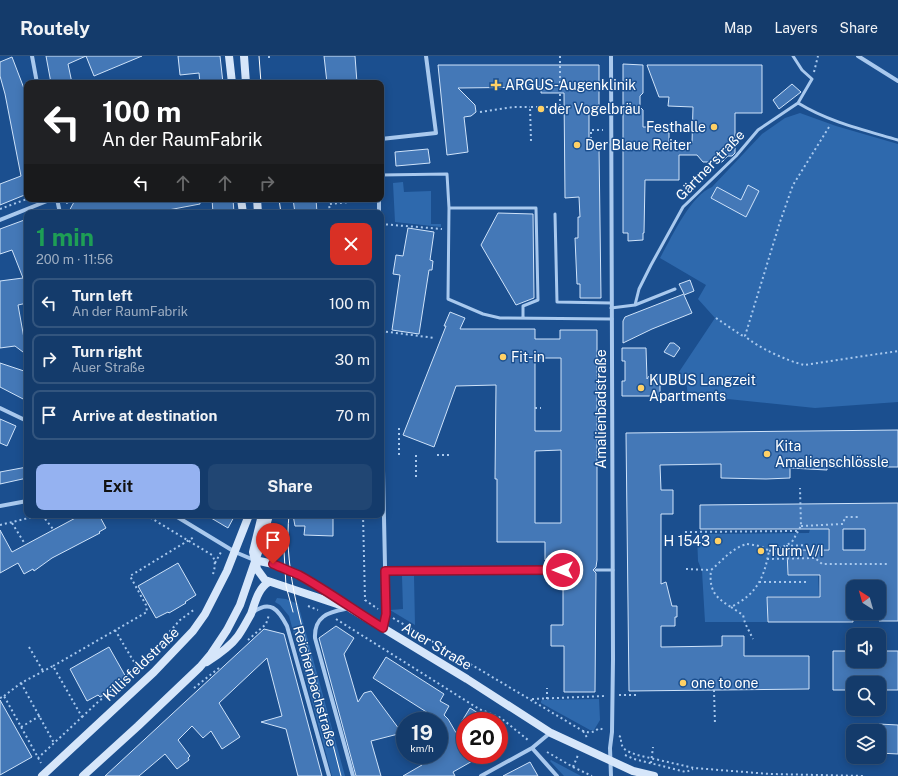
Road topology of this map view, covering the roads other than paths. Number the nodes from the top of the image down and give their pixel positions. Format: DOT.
graph roads {
  1 [pos="32,56"];
  2 [pos="229,56"];
  3 [pos="244,56"];
  4 [pos="426,56"];
  5 [pos="611,56"];
  6 [pos="793,56"];
  7 [pos="858,56"];
  8 [pos="36,80"];
  9 [pos="232,80"];
  10 [pos="246,80"];
  11 [pos="898,81"];
  12 [pos="798,103"];
  13 [pos="384,139"];
  14 [pos="898,140"];
  15 [pos="384,175"];
  16 [pos="45,202"];
  17 [pos="449,208"];
  18 [pos="24,210"];
  19 [pos="25,210"];
  20 [pos="555,214"];
  21 [pos="0,220"];
  22 [pos="675,289"];
  23 [pos="611,303"];
  24 [pos="635,305"];
  25 [pos="611,308"];
  26 [pos="523,318"];
  27 [pos="612,319"];
  28 [pos="0,408"];
  29 [pos="24,420"];
  30 [pos="24,502"];
  31 [pos="0,506"];
  32 [pos="179,518"];
  33 [pos="247,518"];
  34 [pos="261,518"];
  35 [pos="268,518"];
  36 [pos="384,518"];
  37 [pos="235,552"];
  38 [pos="255,560"];
  39 [pos="563,570"];
  40 [pos="596,570"];
  41 [pos="613,570"];
  42 [pos="385,571"];
  43 [pos="269,582"];
  44 [pos="350,608"];
  45 [pos="250,614"];
  46 [pos="383,628"];
  47 [pos="200,667"];
  48 [pos="551,733"];
  49 [pos="534,746"];
  50 [pos="610,761"];
  51 [pos="42,776"];
  52 [pos="83,776"];
  53 [pos="329,776"];
  54 [pos="352,776"];
  55 [pos="481,776"];
  56 [pos="557,776"];
  57 [pos="611,776"];
  58 [pos="654,776"];
  1 -- 8 [label="street"];
  2 -- 9 [label="main road"];
  3 -- 10 [label="main road"];
  4 -- 13 [label="street"];
  5 -- 23 [label="street, Amalienbadstraße"];
  6 -- 12 [label="lane, Gärtnerstraße"];
  7 -- 11 [label="street"];
  12 -- 14 [label="lane"];
  12 -- 24 [label="lane, Gärtnerstraße"];
  15 -- 17 [label="lane"];
  16 -- 19 [label="street"];
  17 -- 26 [label="lane"];
  17 -- 26 [label="lane"];
  18 -- 21 [label="street"];
  20 -- 23 [label="lane"];
  22 -- 24 [label="lane"];
  23 -- 25 [label="street, Amalienbadstraße"];
  24 -- 25 [label="lane"];
  25 -- 27 [label="street, Amalienbadstraße"];
  26 -- 27 [label="lane"];
  27 -- 41 [label="street, Amalienbadstraße"];
  28 -- 29 [label="street"];
  30 -- 31 [label="street"];
  32 -- 37 [label="street, Auer Straße"];
  33 -- 37 [label="main road, Killisfeldstraße"];
  34 -- 38 [label="main road"];
  35 -- 38 [label="main road"];
  36 -- 42 [label="street"];
  37 -- 38 [label="street, Auer Straße"];
  37 -- 51 [label="main road, Killisfeldstraße"];
  38 -- 43 [label="main road"];
  38 -- 44 [label="main road, Auer Straße"];
  38 -- 47 [label="main road"];
  39 -- 42 [label="lane"];
  40 -- 41 [label="lane"];
  41 -- 50 [label="street, Amalienbadstraße"];
  42 -- 46 [label="street"];
  43 -- 44 [label="main road"];
  43 -- 45 [label="main road"];
  44 -- 46 [label="main road, Auer Straße"];
  44 -- 54 [label="street, Reichenbachstraße"];
  45 -- 47 [label="main road"];
  45 -- 53 [label="street, Reichenbachstraße"];
  46 -- 48 [label="main road, Auer Straße"];
  47 -- 52 [label="main road"];
  48 -- 49 [label="street"];
  48 -- 50 [label="main road, Auer Straße"];
  49 -- 55 [label="street"];
  49 -- 56 [label="street"];
  50 -- 57 [label="street"];
  50 -- 58 [label="main road, Auer Straße"];
}
